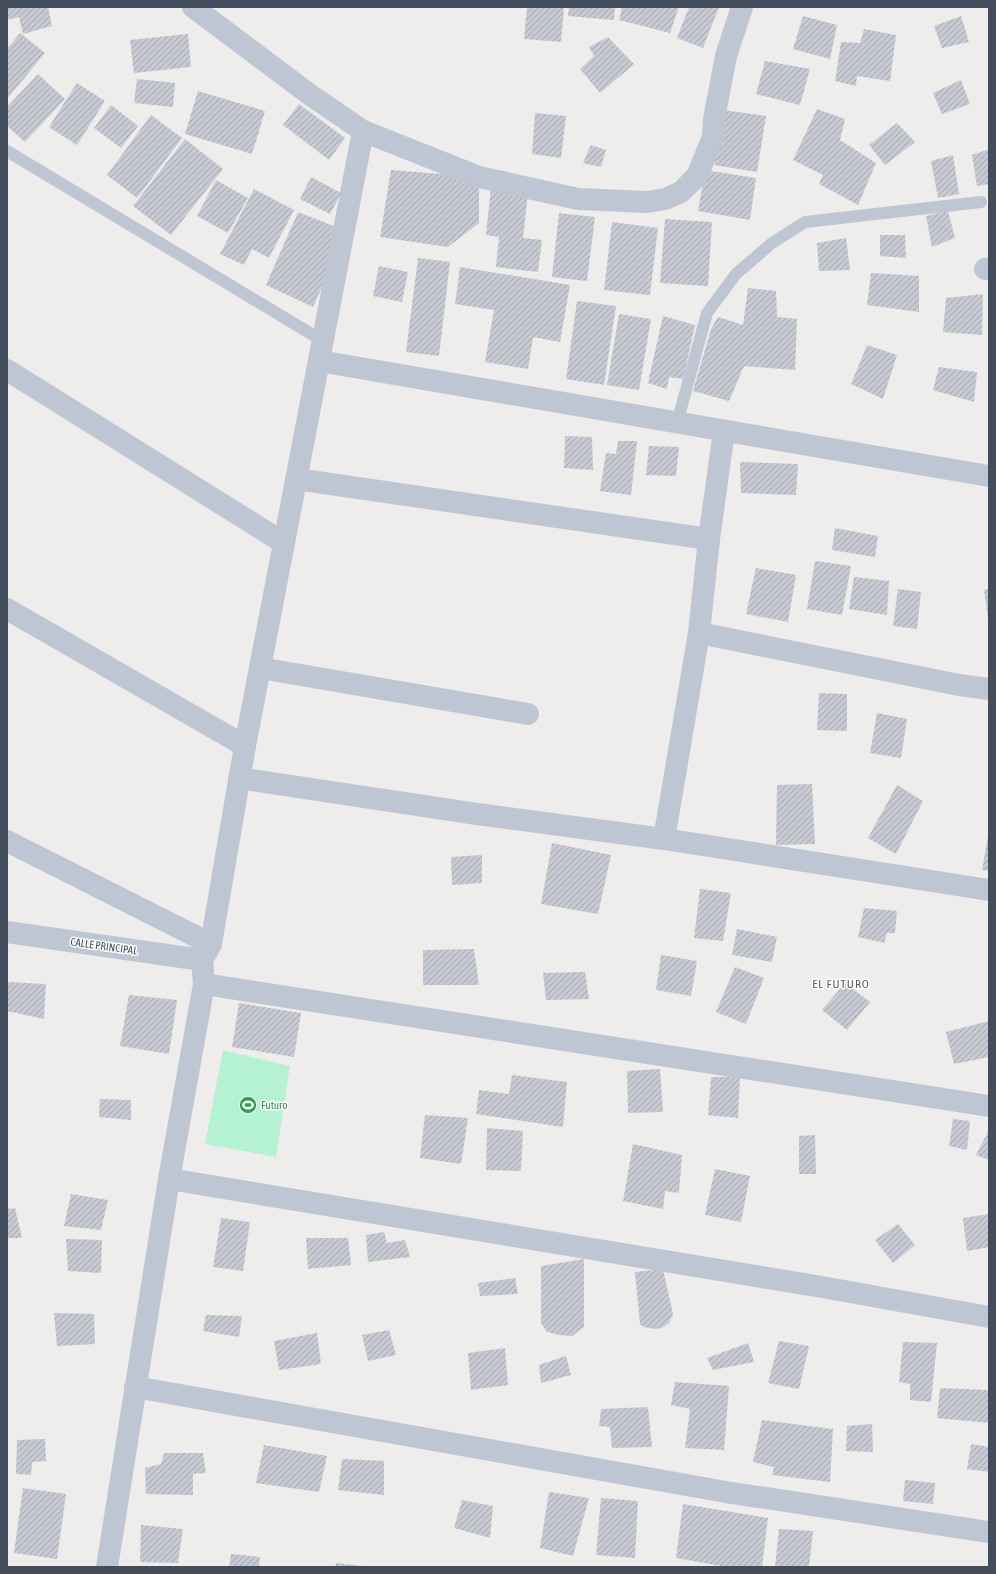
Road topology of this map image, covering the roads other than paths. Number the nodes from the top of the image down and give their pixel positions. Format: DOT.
graph roads {
  1 [pos="193,7"];
  2 [pos="742,7"];
  3 [pos="363,131"];
  4 [pos="7,151"];
  5 [pos="980,202"];
  6 [pos="321,351"];
  7 [pos="7,370"];
  8 [pos="677,423"];
  9 [pos="724,431"];
  10 [pos="989,476"];
  11 [pos="296,479"];
  12 [pos="709,539"];
  13 [pos="284,543"];
  14 [pos="7,609"];
  15 [pos="699,633"];
  16 [pos="260,668"];
  17 [pos="989,689"];
  18 [pos="528,714"];
  19 [pos="245,746"];
  20 [pos="239,778"];
  21 [pos="664,839"];
  22 [pos="7,841"];
  23 [pos="989,890"];
  24 [pos="7,932"];
  25 [pos="206,952"];
  26 [pos="204,984"];
  27 [pos="989,1106"];
  28 [pos="169,1179"];
  29 [pos="989,1317"];
  30 [pos="135,1387"];
  31 [pos="989,1532"];
  32 [pos="107,1567"];
  1 -- 3 [label="street"];
  2 -- 3 [label="street"];
  3 -- 6 [label="street"];
  4 -- 6 [label="lane"];
  5 -- 8 [label="lane"];
  6 -- 8 [label="street"];
  6 -- 11 [label="street"];
  7 -- 13 [label="street"];
  8 -- 9 [label="street"];
  9 -- 10 [label="street"];
  9 -- 12 [label="street"];
  11 -- 12 [label="street"];
  11 -- 13 [label="street"];
  12 -- 15 [label="street"];
  13 -- 16 [label="street"];
  14 -- 19 [label="street"];
  15 -- 17 [label="street"];
  15 -- 21 [label="street"];
  16 -- 18 [label="street"];
  16 -- 19 [label="street"];
  19 -- 20 [label="street"];
  20 -- 21 [label="street"];
  20 -- 25 [label="street"];
  21 -- 23 [label="street"];
  22 -- 25 [label="street"];
  24 -- 25 [label="street, CALLE PRINCIPAL"];
  25 -- 26 [label="street"];
  26 -- 27 [label="street"];
  26 -- 28 [label="street"];
  28 -- 29 [label="street"];
  28 -- 30 [label="street"];
  30 -- 31 [label="street"];
  30 -- 32 [label="street"];
}
